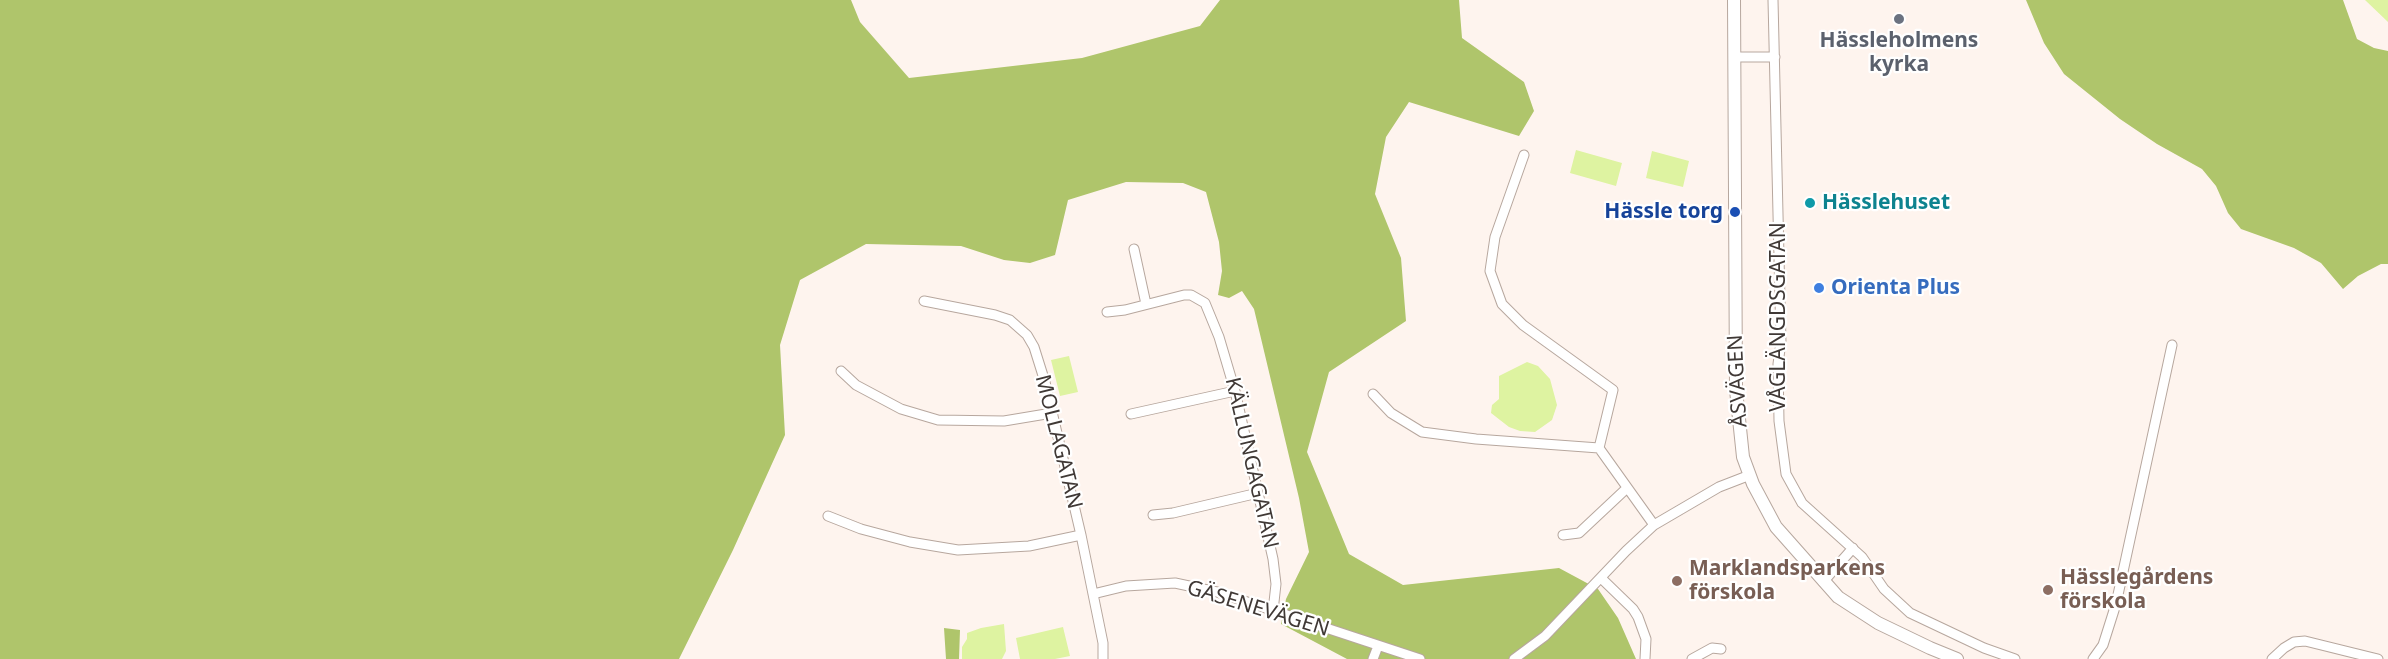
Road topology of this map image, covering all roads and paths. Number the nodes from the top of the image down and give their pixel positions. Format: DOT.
graph roads {
  1 [pos="1734,0"];
  2 [pos="1773,0"];
  3 [pos="1734,57"];
  4 [pos="1775,57"];
  5 [pos="1524,155"];
  6 [pos="1134,249"];
  7 [pos="924,301"];
  8 [pos="1146,304"];
  9 [pos="1107,312"];
  10 [pos="2172,345"];
  11 [pos="842,371"];
  12 [pos="1235,391"];
  13 [pos="1373,394"];
  14 [pos="1052,412"];
  15 [pos="1131,414"];
  16 [pos="1599,448"];
  17 [pos="1749,475"];
  18 [pos="1627,488"];
  19 [pos="1258,493"];
  20 [pos="1153,515"];
  21 [pos="828,516"];
  22 [pos="1654,525"];
  23 [pos="1081,535"];
  24 [pos="1563,535"];
  25 [pos="1853,548"];
  26 [pos="1601,578"];
  27 [pos="1823,582"];
  28 [pos="1093,594"];
  29 [pos="1273,611"];
  30 [pos="1378,646"];
  31 [pos="1721,649"];
  32 [pos="1103,659"];
  33 [pos="1373,659"];
  34 [pos="1420,659"];
  35 [pos="1514,659"];
  36 [pos="1645,659"];
  37 [pos="1692,659"];
  38 [pos="1957,659"];
  39 [pos="2015,659"];
  40 [pos="2093,659"];
  41 [pos="2272,659"];
  42 [pos="2378,659"];
  1 -- 3 [label="street, ÅSVÄGEN"];
  2 -- 4 [label="street, VÅGLÄNGDSGATAN"];
  3 -- 4 [label="street"];
  3 -- 17 [label="street, ÅSVÄGEN"];
  4 -- 25 [label="street, VÅGLÄNGDSGATAN"];
  5 -- 16 [label="street"];
  6 -- 8 [label="street"];
  7 -- 14 [label="street, MOLLAGATAN"];
  8 -- 9 [label="street"];
  8 -- 12 [label="street, KÄLLUNGAGATAN"];
  10 -- 40 [label="street"];
  11 -- 14 [label="street"];
  12 -- 15 [label="street"];
  12 -- 19 [label="street, KÄLLUNGAGATAN"];
  13 -- 16 [label="street"];
  14 -- 23 [label="street, MOLLAGATAN"];
  16 -- 18 [label="street"];
  17 -- 22 [label="street"];
  17 -- 27 [label="street, ÅSVÄGEN"];
  18 -- 22 [label="street"];
  18 -- 24 [label="street"];
  19 -- 20 [label="street"];
  19 -- 29 [label="street, KÄLLUNGAGATAN"];
  21 -- 23 [label="street"];
  22 -- 26 [label="street"];
  23 -- 28 [label="street, MOLLAGATAN"];
  25 -- 27 [label="street"];
  25 -- 39 [label="street, VÅGLÄNGDSGATAN"];
  26 -- 35 [label="street"];
  26 -- 36 [label="street"];
  27 -- 38 [label="street, ÅSVÄGEN"];
  28 -- 29 [label="street, GÄSENEVÄGEN"];
  28 -- 32 [label="street, MOLLAGATAN"];
  29 -- 30 [label="street, GÄSENEVÄGEN"];
  30 -- 33 [label="street"];
  30 -- 34 [label="street, GÄSENEVÄGEN"];
  31 -- 37 [label="street"];
  41 -- 42 [label="street"];
}
